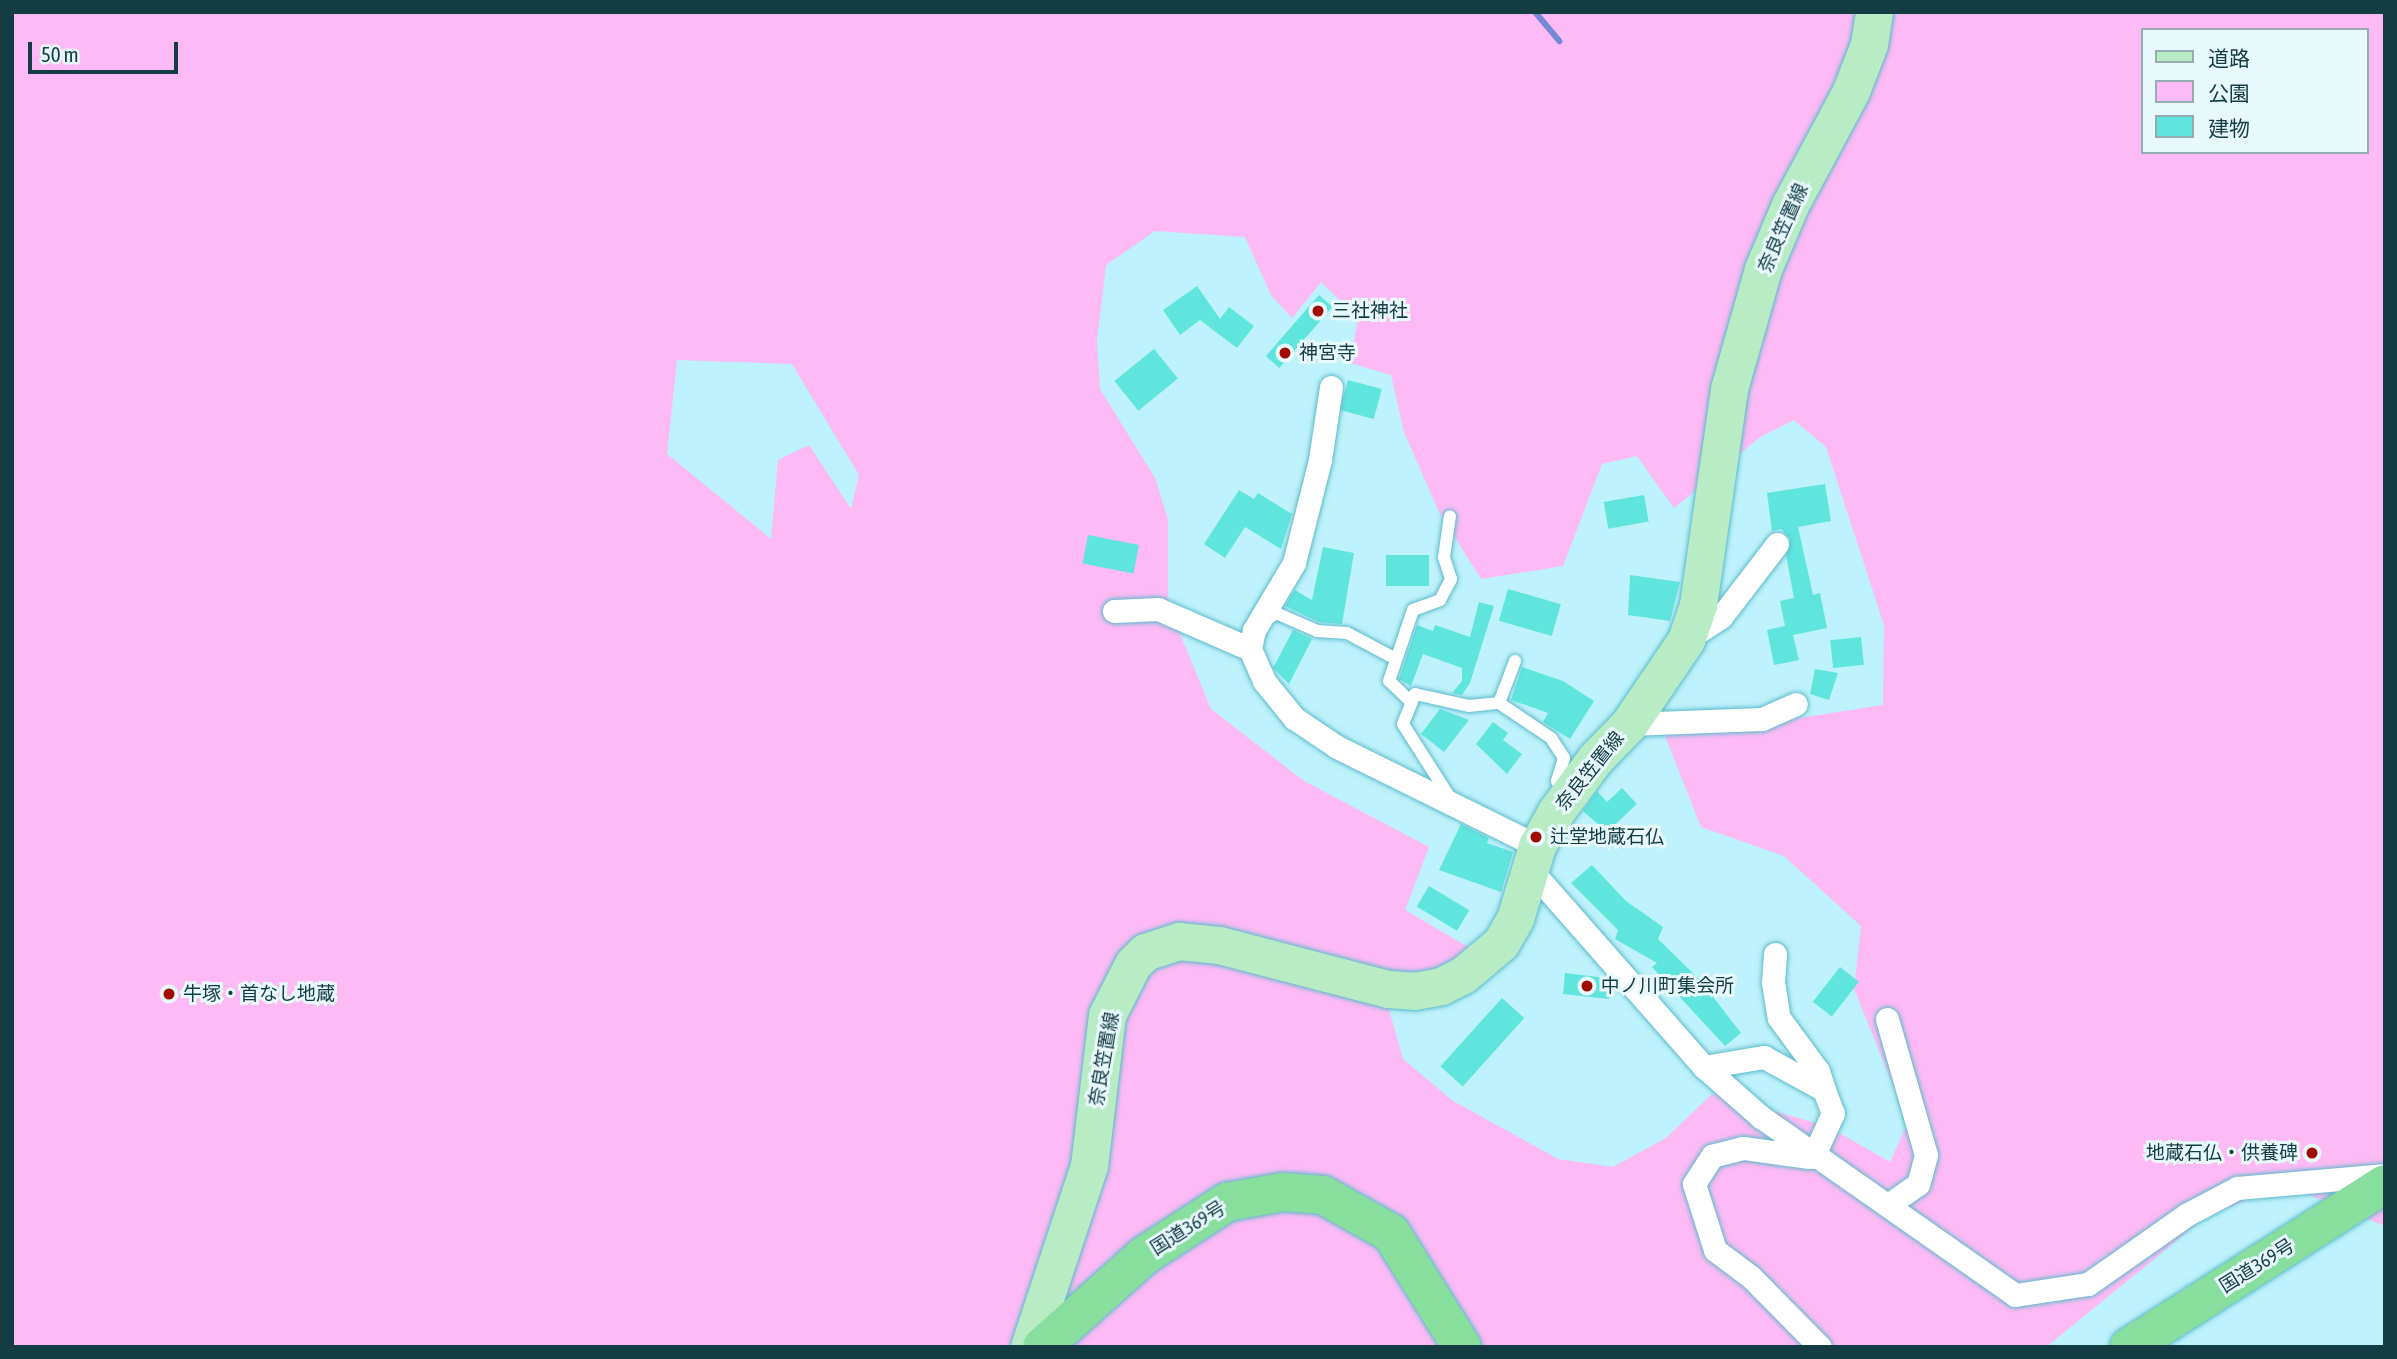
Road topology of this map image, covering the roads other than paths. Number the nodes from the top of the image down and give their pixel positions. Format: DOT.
graph roads {
  1 [pos="1874,12"];
  2 [pos="1331,387"];
  3 [pos="1450,516"];
  4 [pos="1777,544"];
  5 [pos="1114,611"];
  6 [pos="1252,640"];
  7 [pos="1686,640"];
  8 [pos="1395,658"];
  9 [pos="1515,661"];
  10 [pos="1411,702"];
  11 [pos="1499,703"];
  12 [pos="1796,704"];
  13 [pos="1629,724"];
  14 [pos="1567,796"];
  15 [pos="1454,804"];
  16 [pos="1534,857"];
  17 [pos="1775,954"];
  18 [pos="1887,1018"];
  19 [pos="1704,1067"];
  20 [pos="1824,1090"];
  21 [pos="1812,1157"];
  22 [pos="2385,1175"];
  23 [pos="2385,1184"];
  24 [pos="1889,1204"];
  25 [pos="1029,1347"];
  26 [pos="1042,1347"];
  27 [pos="1462,1347"];
  28 [pos="1820,1347"];
  29 [pos="2129,1347"];
  1 -- 7 [label="main road, 奈良笠置線"];
  2 -- 6 [label="street"];
  3 -- 8 [label="lane"];
  4 -- 7 [label="street"];
  5 -- 6 [label="street"];
  6 -- 8 [label="lane"];
  6 -- 15 [label="street"];
  7 -- 13 [label="main road, 奈良笠置線"];
  8 -- 10 [label="lane"];
  9 -- 11 [label="lane"];
  10 -- 11 [label="lane"];
  10 -- 15 [label="lane"];
  11 -- 14 [label="lane"];
  12 -- 13 [label="street"];
  13 -- 14 [label="main road, 奈良笠置線"];
  14 -- 16 [label="main road, 奈良笠置線"];
  15 -- 16 [label="street"];
  16 -- 19 [label="street"];
  16 -- 25 [label="main road, 奈良笠置線"];
  17 -- 20 [label="street"];
  18 -- 24 [label="street"];
  19 -- 20 [label="street"];
  19 -- 21 [label="street"];
  20 -- 21 [label="street"];
  21 -- 24 [label="street"];
  21 -- 28 [label="street"];
  22 -- 24 [label="street"];
  23 -- 29 [label="highway, 国道369号"];
  26 -- 27 [label="highway, 国道369号"];
}
